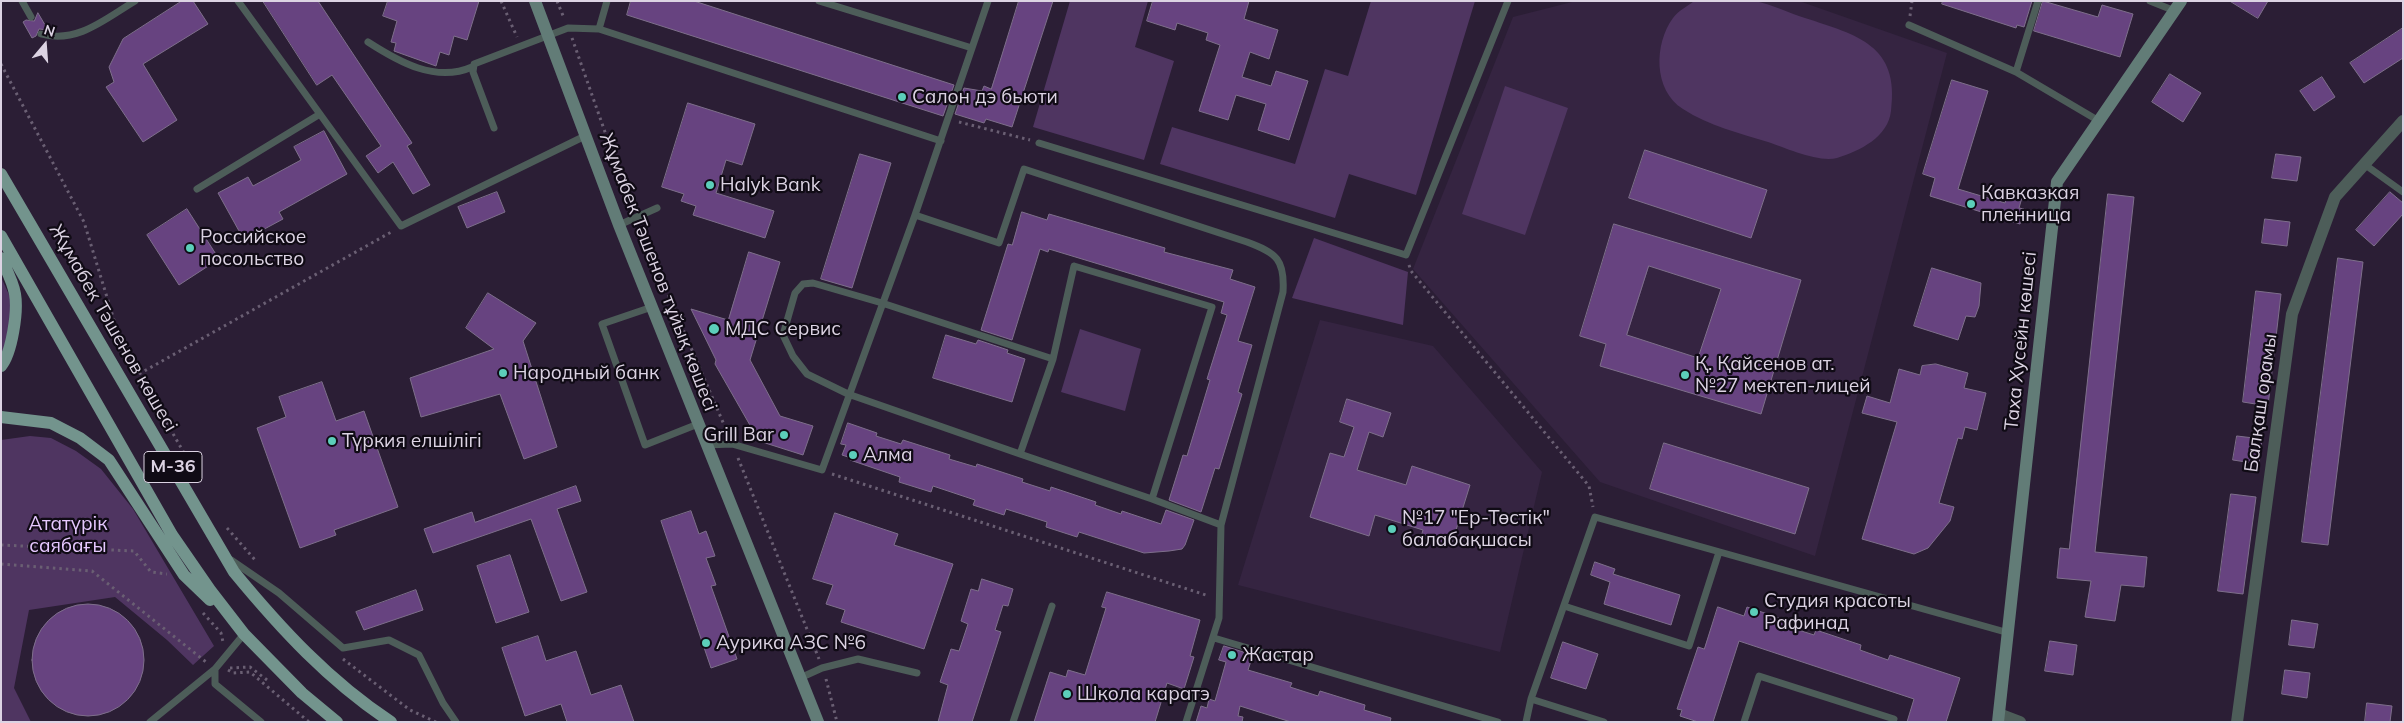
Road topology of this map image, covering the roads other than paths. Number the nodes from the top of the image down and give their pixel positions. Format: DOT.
graph roads {
  1 [pos="22,1"];
  2 [pos="135,1"];
  3 [pos="238,1"];
  4 [pos="535,1"];
  5 [pos="607,1"];
  6 [pos="819,1"];
  7 [pos="988,1"];
  8 [pos="1508,1"];
  9 [pos="2038,1"];
  10 [pos="2150,1"];
  11 [pos="2178,6"];
  12 [pos="32,17"];
  13 [pos="1909,25"];
  14 [pos="599,29"];
  15 [pos="41,34"];
  16 [pos="548,36"];
  17 [pos="368,42"];
  18 [pos="972,48"];
  19 [pos="472,67"];
  20 [pos="2016,72"];
  21 [pos="320,114"];
  22 [pos="2099,121"];
  23 [pos="2403,121"];
  24 [pos="494,128"];
  25 [pos="585,136"];
  26 [pos="941,141"];
  27 [pos="1039,143"];
  28 [pos="2364,164"];
  29 [pos="1,174"];
  30 [pos="197,189"];
  31 [pos="2403,192"];
  32 [pos="658,208"];
  33 [pos="915,216"];
  34 [pos="620,225"];
  35 [pos="1,236"];
  36 [pos="1,258"];
  37 [pos="882,302"];
  38 [pos="652,306"];
  39 [pos="1052,359"];
  40 [pos="1,366"];
  41 [pos="848,394"];
  42 [pos="1,417"];
  43 [pos="698,424"];
  44 [pos="706,444"];
  45 [pos="1020,454"];
  46 [pos="1152,499"];
  47 [pos="1221,525"];
  48 [pos="1719,552"];
  49 [pos="225,556"];
  50 [pos="1052,606"];
  51 [pos="1564,606"];
  52 [pos="2009,633"];
  53 [pos="244,634"];
  54 [pos="1214,638"];
  55 [pos="215,669"];
  56 [pos="917,673"];
  57 [pos="800,678"];
  58 [pos="1531,699"];
  59 [pos="1999,718"];
  60 [pos="150,722"];
  61 [pos="262,722"];
  62 [pos="337,722"];
  63 [pos="391,722"];
  64 [pos="456,722"];
  65 [pos="818,722"];
  66 [pos="1013,722"];
  67 [pos="1186,722"];
  68 [pos="1498,722"];
  69 [pos="1526,722"];
  70 [pos="1604,722"];
  71 [pos="1744,722"];
  72 [pos="1893,722"];
  73 [pos="2020,722"];
  74 [pos="2237,722"];
  1 -- 12 [label="lane"];
  2 -- 15 [label="lane"];
  3 -- 21 [label="lane"];
  4 -- 16 [label="street, Жұмабек Тәшенов тұйық көшесі"];
  5 -- 14 [label="lane"];
  6 -- 18 [label="lane"];
  7 -- 18 [label="lane"];
  8 -- 27 [label="lane"];
  9 -- 20 [label="lane"];
  10 -- 11 [label="lane"];
  11 -- 22 [label="street, Таха Хусейн көшесі"];
  13 -- 20 [label="lane"];
  14 -- 16 [label="lane"];
  14 -- 26 [label="lane"];
  16 -- 19 [label="lane"];
  16 -- 25 [label="street, Жұмабек Тәшенов тұйық көшесі"];
  17 -- 19 [label="lane"];
  18 -- 26 [label="lane"];
  19 -- 24 [label="lane"];
  20 -- 22 [label="lane"];
  21 -- 25 [label="lane"];
  21 -- 30 [label="lane"];
  22 -- 52 [label="street, Таха Хусейн көшесі"];
  23 -- 28 [label="street, Балқаш орамы"];
  25 -- 34 [label="street, Жұмабек Тәшенов тұйық көшесі"];
  26 -- 33 [label="lane"];
  28 -- 31 [label="lane"];
  28 -- 74 [label="street, Балқаш орамы"];
  29 -- 49 [label="main road, Жұмабек Тәшенов көшесі / M-36"];
  32 -- 34 [label="lane"];
  33 -- 37 [label="lane"];
  33 -- 47 [label="lane"];
  34 -- 38 [label="street, Жұмабек Тәшенов тұйық көшесі"];
  35 -- 53 [label="main road, M-36"];
  36 -- 40 [label="main road"];
  37 -- 39 [label="lane"];
  37 -- 41 [label="lane"];
  37 -- 41 [label="lane"];
  38 -- 43 [label="street, Жұмабек Тәшенов тұйық көшесі"];
  38 -- 43 [label="lane"];
  39 -- 45 [label="lane"];
  39 -- 46 [label="lane"];
  41 -- 44 [label="lane"];
  41 -- 45 [label="lane"];
  42 -- 53 [label="main road"];
  43 -- 44 [label="street, Жұмабек Тәшенов тұйық көшесі"];
  44 -- 57 [label="street, Жұмабек Тәшенов тұйық көшесі"];
  45 -- 46 [label="lane"];
  46 -- 47 [label="lane"];
  47 -- 54 [label="lane"];
  48 -- 51 [label="lane"];
  48 -- 51 [label="lane"];
  48 -- 52 [label="lane"];
  49 -- 63 [label="main road, Жұмабек Тәшенов көшесі / M-36"];
  49 -- 64 [label="lane"];
  50 -- 66 [label="lane"];
  51 -- 58 [label="lane"];
  52 -- 59 [label="street, Таха Хусейн көшесі"];
  53 -- 55 [label="lane"];
  53 -- 62 [label="main road, M-36"];
  54 -- 67 [label="lane"];
  54 -- 68 [label="lane"];
  55 -- 60 [label="lane"];
  55 -- 61 [label="lane"];
  56 -- 57 [label="lane"];
  57 -- 65 [label="street, Жұмабек Тәшенов тұйық көшесі"];
  58 -- 69 [label="lane"];
  58 -- 70 [label="lane"];
  59 -- 73 [label="street"];
  71 -- 72 [label="lane"];
}
